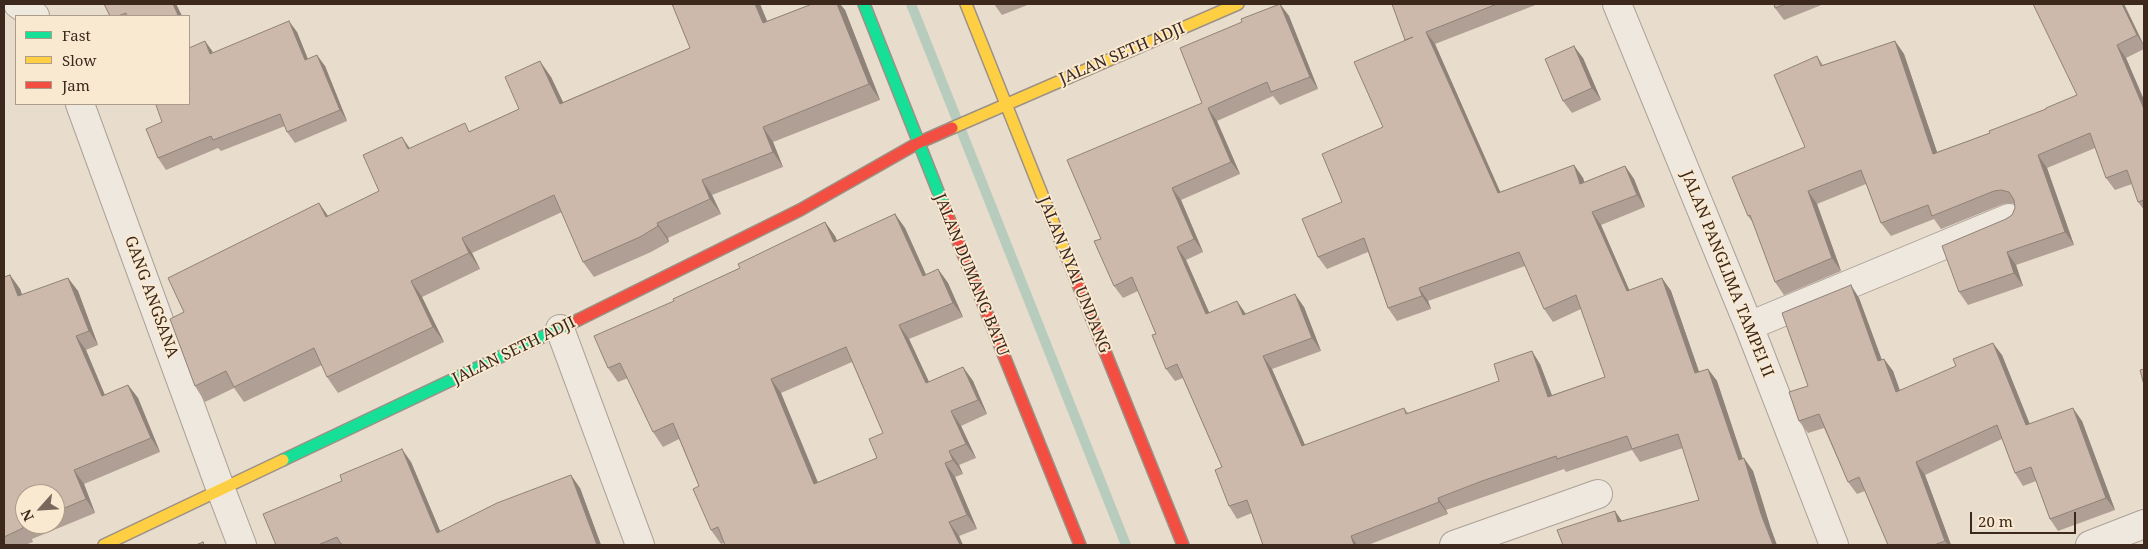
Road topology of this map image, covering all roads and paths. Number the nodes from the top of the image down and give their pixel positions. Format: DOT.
graph roads {
  1 [pos="18,4"];
  2 [pos="864,4"];
  3 [pos="966,4"];
  4 [pos="1238,4"];
  5 [pos="1617,4"];
  6 [pos="34,15"];
  7 [pos="80,105"];
  8 [pos="1000,106"];
  9 [pos="918,143"];
  10 [pos="2009,218"];
  11 [pos="1749,326"];
  12 [pos="560,329"];
  13 [pos="221,490"];
  14 [pos="1598,494"];
  15 [pos="2144,524"];
  16 [pos="104,545"];
  17 [pos="242,545"];
  18 [pos="640,545"];
  19 [pos="1080,545"];
  20 [pos="1183,545"];
  21 [pos="1454,545"];
  22 [pos="1834,545"];
  23 [pos="2090,545"];
  1 -- 6 [label="street"];
  2 -- 9 [label="street, JALAN DUMANG BATU"];
  3 -- 8 [label="street, JALAN NYAI UNDANG"];
  4 -- 8 [label="street, JALAN SETH ADJI"];
  5 -- 11 [label="street, JALAN PANGLIMA TAMPEI II"];
  7 -- 13 [label="street, GANG ANGSANA"];
  8 -- 9 [label="street, JALAN SETH ADJI"];
  8 -- 20 [label="street, JALAN NYAI UNDANG"];
  9 -- 12 [label="street, JALAN SETH ADJI"];
  9 -- 19 [label="street, JALAN DUMANG BATU"];
  10 -- 11 [label="street"];
  11 -- 22 [label="street, JALAN PANGLIMA TAMPEI II"];
  12 -- 13 [label="street, JALAN SETH ADJI"];
  12 -- 18 [label="street"];
  13 -- 16 [label="street, JALAN SETH ADJI"];
  13 -- 17 [label="street, GANG ANGSANA"];
  14 -- 21 [label="street"];
  15 -- 23 [label="street"];
}
